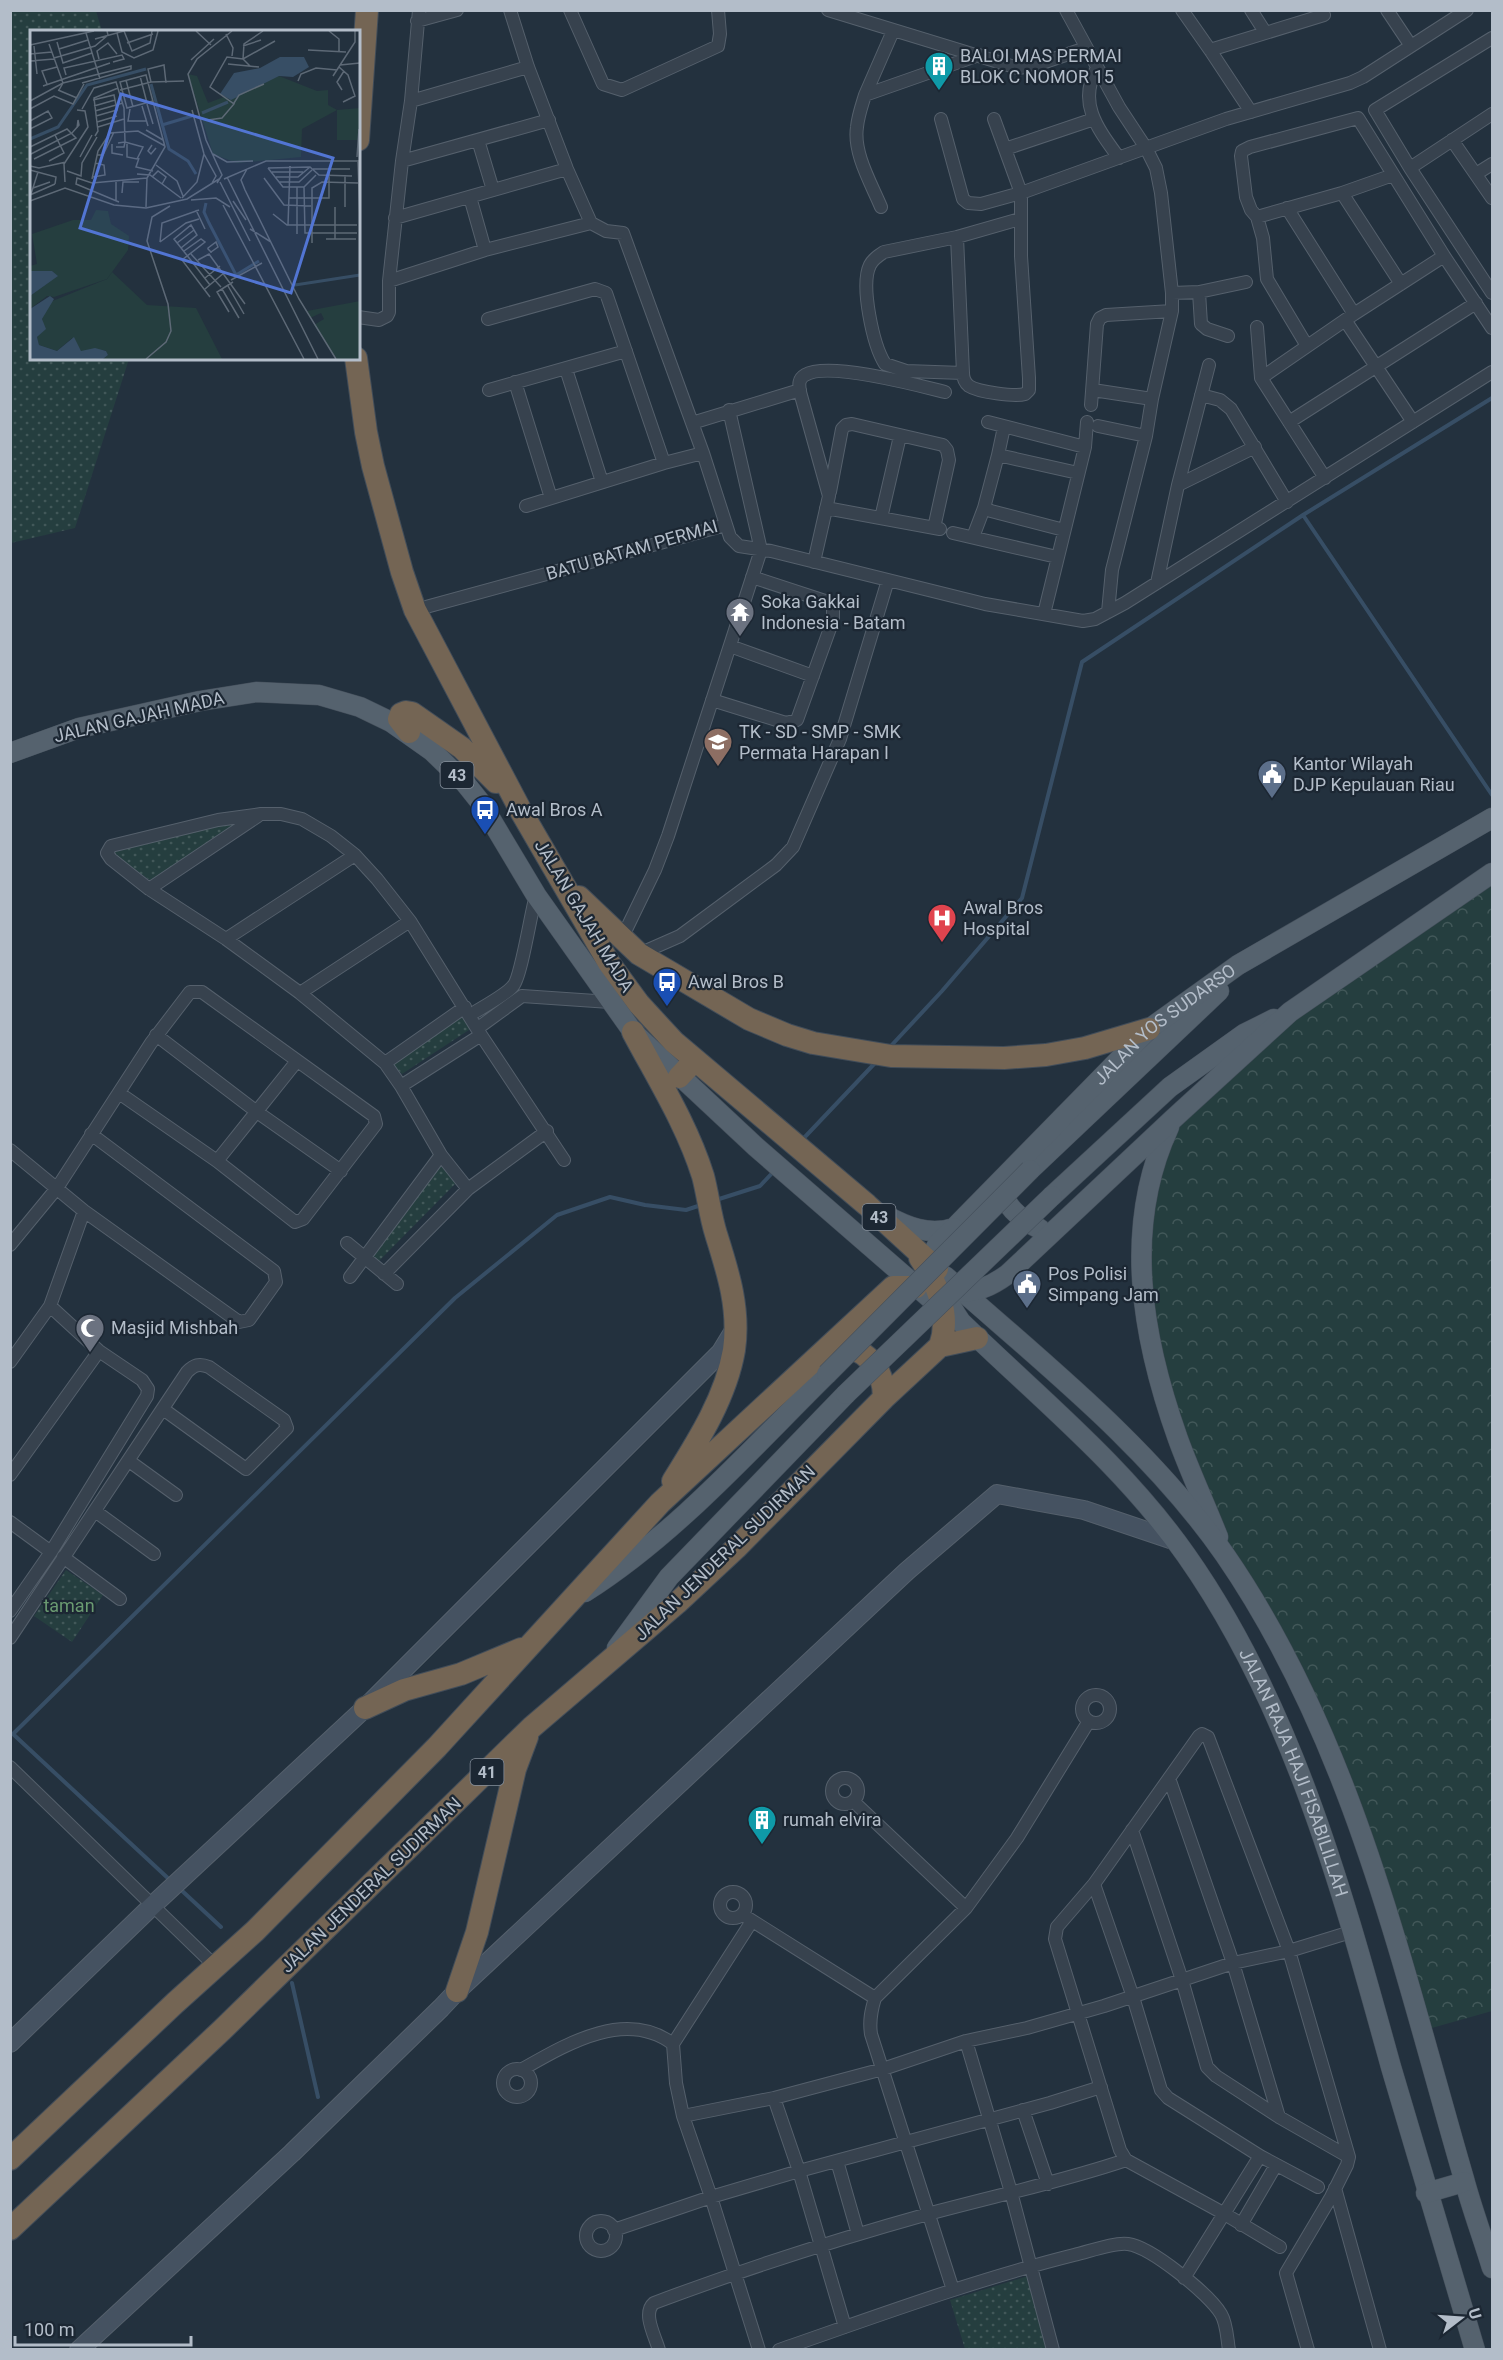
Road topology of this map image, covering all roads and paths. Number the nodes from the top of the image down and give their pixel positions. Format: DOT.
graph roads {
  1 [pos="367,10"];
  2 [pos="457,10"];
  3 [pos="510,10"];
  4 [pos="570,10"];
  5 [pos="718,10"];
  6 [pos="828,10"];
  7 [pos="1066,10"];
  8 [pos="1182,10"];
  9 [pos="1251,10"];
  10 [pos="1387,10"];
  11 [pos="1467,10"];
  12 [pos="1326,12"];
  13 [pos="418,16"];
  14 [pos="893,31"];
  15 [pos="1265,32"];
  16 [pos="1492,38"];
  17 [pos="1411,46"];
  18 [pos="1086,48"];
  19 [pos="1210,50"];
  20 [pos="979,55"];
  21 [pos="528,67"];
  22 [pos="1097,68"];
  23 [pos="865,95"];
  24 [pos="411,101"];
  25 [pos="360,111"];
  26 [pos="1251,112"];
  27 [pos="1492,114"];
  28 [pos="941,119"];
  29 [pos="994,119"];
  30 [pos="1094,119"];
  31 [pos="549,120"];
  32 [pos="478,140"];
  33 [pos="1452,140"];
  34 [pos="1146,148"];
  35 [pos="1005,149"];
  36 [pos="1119,158"];
  37 [pos="402,161"];
  38 [pos="1492,164"];
  39 [pos="1410,168"];
  40 [pos="567,169"];
  41 [pos="1476,174"];
  42 [pos="1393,175"];
  43 [pos="493,190"];
  44 [pos="1021,193"];
  45 [pos="1342,193"];
  46 [pos="470,197"];
  47 [pos="1492,198"];
  48 [pos="881,207"];
  49 [pos="1287,208"];
  50 [pos="1257,217"];
  51 [pos="395,218"];
  52 [pos="1020,219"];
  53 [pos="591,223"];
  54 [pos="957,237"];
  55 [pos="485,250"];
  56 [pos="1444,256"];
  57 [pos="389,281"];
  58 [pos="1246,282"];
  59 [pos="1401,284"];
  60 [pos="1172,292"];
  61 [pos="1199,292"];
  62 [pos="1492,292"];
  63 [pos="1476,303"];
  64 [pos="1172,310"];
  65 [pos="360,317"];
  66 [pos="1349,317"];
  67 [pos="488,319"];
  68 [pos="1257,327"];
  69 [pos="1492,328"];
  70 [pos="1228,336"];
  71 [pos="1307,346"];
  72 [pos="626,351"];
  73 [pos="356,360"];
  74 [pos="1209,365"];
  75 [pos="1376,368"];
  76 [pos="566,369"];
  77 [pos="1492,372"];
  78 [pos="963,373"];
  79 [pos="1261,378"];
  80 [pos="515,382"];
  81 [pos="489,390"];
  82 [pos="800,390"];
  83 [pos="1093,390"];
  84 [pos="945,392"];
  85 [pos="1201,394"];
  86 [pos="1152,399"];
  87 [pos="1091,405"];
  88 [pos="729,410"];
  89 [pos="988,422"];
  90 [pos="1288,422"];
  91 [pos="1413,422"];
  92 [pos="692,423"];
  93 [pos="1004,428"];
  94 [pos="900,436"];
  95 [pos="1146,436"];
  96 [pos="1085,447"];
  97 [pos="1255,447"];
  98 [pos="703,453"];
  99 [pos="998,455"];
  100 [pos="664,463"];
  101 [pos="1078,473"];
  102 [pos="1325,478"];
  103 [pos="602,482"];
  104 [pos="1178,485"];
  105 [pos="551,498"];
  106 [pos="827,502"];
  107 [pos="1287,502"];
  108 [pos="526,506"];
  109 [pos="984,508"];
  110 [pos="881,518"];
  111 [pos="726,525"];
  112 [pos="1064,530"];
  113 [pos="953,533"];
  114 [pos="973,537"];
  115 [pos="761,550"];
  116 [pos="1057,557"];
  117 [pos="814,562"];
  118 [pos="752,577"];
  119 [pos="888,580"];
  120 [pos="1157,583"];
  121 [pos="415,610"];
  122 [pos="1108,612"];
  123 [pos="1044,614"];
  124 [pos="730,646"];
  125 [pos="813,676"];
  126 [pos="712,700"];
  127 [pos="409,732"];
  128 [pos="10,753"];
  129 [pos="522,813"];
  130 [pos="261,814"];
  131 [pos="1492,818"];
  132 [pos="355,855"];
  133 [pos="553,866"];
  134 [pos="1492,873"];
  135 [pos="149,889"];
  136 [pos="536,895"];
  137 [pos="410,921"];
  138 [pos="622,938"];
  139 [pos="226,939"];
  140 [pos="639,954"];
  141 [pos="1233,968"];
  142 [pos="513,986"];
  143 [pos="300,993"];
  144 [pos="522,996"];
  145 [pos="610,1002"];
  146 [pos="468,1011"];
  147 [pos="1290,1012"];
  148 [pos="1149,1029"];
  149 [pos="480,1031"];
  150 [pos="633,1032"];
  151 [pos="156,1035"];
  152 [pos="694,1060"];
  153 [pos="297,1061"];
  154 [pos="385,1063"];
  155 [pos="679,1077"];
  156 [pos="401,1086"];
  157 [pos="119,1093"];
  158 [pos="257,1112"];
  159 [pos="1173,1119"];
  160 [pos="547,1131"];
  161 [pos="91,1134"];
  162 [pos="10,1150"];
  163 [pos="441,1155"];
  164 [pos="564,1160"];
  165 [pos="217,1161"];
  166 [pos="341,1171"];
  167 [pos="1002,1181"];
  168 [pos="57,1188"];
  169 [pos="468,1189"];
  170 [pos="867,1205"];
  171 [pos="84,1211"];
  172 [pos="954,1228"];
  173 [pos="1051,1233"];
  174 [pos="347,1243"];
  175 [pos="10,1245"];
  176 [pos="366,1256"];
  177 [pos="384,1274"];
  178 [pos="350,1277"];
  179 [pos="397,1284"];
  180 [pos="944,1290"];
  181 [pos="50,1306"];
  182 [pos="736,1326"];
  183 [pos="977,1338"];
  184 [pos="940,1346"];
  185 [pos="830,1348"];
  186 [pos="99,1351"];
  187 [pos="10,1362"];
  188 [pos="884,1398"];
  189 [pos="163,1409"];
  190 [pos="129,1461"];
  191 [pos="10,1475"];
  192 [pos="176,1495"];
  193 [pos="660,1503"];
  194 [pos="95,1511"];
  195 [pos="10,1522"];
  196 [pos="1176,1541"];
  197 [pos="51,1552"];
  198 [pos="154,1554"];
  199 [pos="1224,1554"];
  200 [pos="63,1557"];
  201 [pos="120,1599"];
  202 [pos="568,1603"];
  203 [pos="10,1611"];
  204 [pos="10,1638"];
  205 [pos="529,1646"];
  206 [pos="603,1667"];
  207 [pos="365,1707"];
  208 [pos="1089,1721"];
  209 [pos="532,1727"];
  210 [pos="10,1767"];
  211 [pos="1169,1778"];
  212 [pos="853,1801"];
  213 [pos="1132,1830"];
  214 [pos="1094,1884"];
  215 [pos="153,1905"];
  216 [pos="966,1908"];
  217 [pos="1354,1931"];
  218 [pos="1289,1951"];
  219 [pos="1233,1963"];
  220 [pos="216,1967"];
  221 [pos="1182,1980"];
  222 [pos="457,1991"];
  223 [pos="1133,1997"];
  224 [pos="874,1998"];
  225 [pos="1078,2013"];
  226 [pos="966,2041"];
  227 [pos="10,2043"];
  228 [pos="673,2044"];
  229 [pos="883,2069"];
  230 [pos="521,2070"];
  231 [pos="1101,2087"];
  232 [pos="774,2098"];
  233 [pos="1023,2110"];
  234 [pos="683,2116"];
  235 [pos="1279,2117"];
  236 [pos="988,2120"];
  237 [pos="906,2143"];
  238 [pos="1260,2156"];
  239 [pos="1349,2157"];
  240 [pos="10,2159"];
  241 [pos="1126,2160"];
  242 [pos="837,2161"];
  243 [pos="1276,2165"];
  244 [pos="799,2171"];
  245 [pos="1247,2176"];
  246 [pos="1464,2181"];
  247 [pos="1048,2184"];
  248 [pos="1318,2187"];
  249 [pos="1263,2188"];
  250 [pos="1335,2188"];
  251 [pos="1011,2192"];
  252 [pos="1426,2193"];
  253 [pos="711,2197"];
  254 [pos="1223,2213"];
  255 [pos="928,2214"];
  256 [pos="1241,2225"];
  257 [pos="10,2229"];
  258 [pos="614,2230"];
  259 [pos="858,2234"];
  260 [pos="820,2246"];
  261 [pos="1280,2247"];
  262 [pos="1030,2266"];
  263 [pos="1492,2268"];
  264 [pos="735,2272"];
  265 [pos="1184,2277"];
  266 [pos="953,2290"];
  267 [pos="845,2327"];
  268 [pos="79,2349"];
  269 [pos="659,2349"];
  270 [pos="759,2349"];
  271 [pos="779,2349"];
  272 [pos="1053,2349"];
  273 [pos="1229,2349"];
  274 [pos="1308,2349"];
  275 [pos="1380,2349"];
  276 [pos="1475,2349"];
  1 -- 25 [label="highway"];
  2 -- 13 [label="street"];
  3 -- 21 [label="street"];
  4 -- 5 [label="street"];
  6 -- 14 [label="street"];
  7 -- 18 [label="street"];
  8 -- 19 [label="street"];
  9 -- 15 [label="street"];
  10 -- 17 [label="street"];
  11 -- 17 [label="street"];
  12 -- 15 [label="street"];
  13 -- 24 [label="street"];
  14 -- 20 [label="street"];
  14 -- 23 [label="street"];
  15 -- 19 [label="street"];
  16 -- 39 [label="street"];
  17 -- 26 [label="street"];
  18 -- 20 [label="street"];
  18 -- 22 [label="street"];
  19 -- 26 [label="street"];
  20 -- 23 [label="street"];
  21 -- 24 [label="street"];
  21 -- 31 [label="street"];
  22 -- 30 [label="street"];
  22 -- 34 [label="street"];
  23 -- 48 [label="street"];
  24 -- 37 [label="street"];
  26 -- 34 [label="street"];
  27 -- 33 [label="street"];
  28 -- 44 [label="street"];
  29 -- 35 [label="street"];
  30 -- 35 [label="street"];
  30 -- 36 [label="street"];
  31 -- 32 [label="street"];
  31 -- 40 [label="street"];
  32 -- 37 [label="street"];
  32 -- 43 [label="street"];
  33 -- 39 [label="street"];
  33 -- 41 [label="street"];
  34 -- 36 [label="street"];
  34 -- 60 [label="street"];
  35 -- 44 [label="street"];
  36 -- 44 [label="street"];
  37 -- 51 [label="street"];
  38 -- 41 [label="street"];
  39 -- 62 [label="street"];
  40 -- 43 [label="street"];
  40 -- 53 [label="street"];
  41 -- 47 [label="street"];
  42 -- 45 [label="street"];
  42 -- 50 [label="street"];
  42 -- 56 [label="street"];
  43 -- 46 [label="street"];
  44 -- 52 [label="street"];
  45 -- 49 [label="street"];
  45 -- 59 [label="street"];
  46 -- 51 [label="street"];
  46 -- 55 [label="street"];
  49 -- 50 [label="street"];
  49 -- 66 [label="street"];
  50 -- 71 [label="street"];
  51 -- 57 [label="street"];
  52 -- 54 [label="street"];
  52 -- 78 [label="street"];
  53 -- 55 [label="street"];
  53 -- 92 [label="street, BATU BATAM PERMAI"];
  54 -- 78 [label="street"];
  54 -- 78 [label="street"];
  55 -- 57 [label="street"];
  56 -- 59 [label="street"];
  56 -- 63 [label="street"];
  57 -- 65 [label="street"];
  58 -- 61 [label="street"];
  59 -- 66 [label="street"];
  60 -- 61 [label="street"];
  60 -- 64 [label="street"];
  61 -- 70 [label="street"];
  63 -- 69 [label="street"];
  63 -- 75 [label="street"];
  64 -- 83 [label="street"];
  64 -- 86 [label="street"];
  66 -- 71 [label="street"];
  66 -- 75 [label="street"];
  67 -- 72 [label="street"];
  68 -- 79 [label="street"];
  71 -- 79 [label="street"];
  72 -- 76 [label="street"];
  72 -- 100 [label="street"];
  73 -- 121 [label="highway, JALAN GAJAH MADA / 43"];
  74 -- 85 [label="street"];
  75 -- 90 [label="street"];
  75 -- 91 [label="street"];
  76 -- 80 [label="street"];
  76 -- 103 [label="street"];
  77 -- 91 [label="street"];
  79 -- 90 [label="street"];
  80 -- 81 [label="street"];
  80 -- 105 [label="street"];
  82 -- 84 [label="street"];
  82 -- 88 [label="street"];
  82 -- 106 [label="street"];
  83 -- 86 [label="street"];
  83 -- 87 [label="street"];
  85 -- 97 [label="street"];
  85 -- 104 [label="street"];
  86 -- 95 [label="street"];
  88 -- 92 [label="street"];
  88 -- 115 [label="street"];
  89 -- 93 [label="street"];
  90 -- 102 [label="street"];
  91 -- 102 [label="street"];
  92 -- 98 [label="street, BATU BATAM PERMAI"];
  93 -- 96 [label="street"];
  93 -- 99 [label="street"];
  94 -- 106 [label="street"];
  94 -- 110 [label="street"];
  94 -- 110 [label="street"];
  95 -- 96 [label="street"];
  95 -- 122 [label="street"];
  96 -- 101 [label="street"];
  97 -- 104 [label="street"];
  97 -- 107 [label="street"];
  98 -- 100 [label="street"];
  98 -- 111 [label="street, BATU BATAM PERMAI"];
  99 -- 101 [label="street"];
  99 -- 109 [label="street"];
  100 -- 103 [label="street"];
  101 -- 112 [label="street"];
  102 -- 107 [label="street"];
  103 -- 105 [label="street"];
  104 -- 120 [label="street"];
  105 -- 108 [label="street"];
  106 -- 110 [label="street"];
  106 -- 117 [label="street"];
  107 -- 120 [label="street"];
  109 -- 112 [label="street"];
  109 -- 114 [label="street"];
  111 -- 115 [label="street"];
  111 -- 121 [label="street, BATU BATAM PERMAI"];
  112 -- 116 [label="street"];
  113 -- 114 [label="street"];
  114 -- 116 [label="street"];
  115 -- 117 [label="street"];
  115 -- 118 [label="street"];
  116 -- 123 [label="street"];
  117 -- 119 [label="street"];
  118 -- 124 [label="street"];
  118 -- 125 [label="street"];
  119 -- 123 [label="street"];
  119 -- 140 [label="street"];
  120 -- 122 [label="street"];
  121 -- 129 [label="highway, JALAN GAJAH MADA / 43"];
  122 -- 123 [label="street"];
  124 -- 125 [label="street"];
  124 -- 126 [label="street"];
  125 -- 126 [label="street"];
  126 -- 138 [label="street"];
  127 -- 128 [label="main road, JALAN GAJAH MADA / 43"];
  127 -- 129 [label="highway"];
  127 -- 136 [label="main road, JALAN GAJAH MADA / 43"];
  129 -- 133 [label="highway, JALAN GAJAH MADA / 43"];
  130 -- 132 [label="street"];
  130 -- 135 [label="street"];
  130 -- 135 [label="street"];
  131 -- 141 [label="main road, JALAN YOS SUDARSO"];
  132 -- 137 [label="street"];
  132 -- 139 [label="street"];
  133 -- 138 [label="highway"];
  133 -- 152 [label="highway, JALAN GAJAH MADA / 43"];
  134 -- 147 [label="main road"];
  135 -- 139 [label="street"];
  136 -- 142 [label="street"];
  136 -- 145 [label="main road, JALAN GAJAH MADA / 43"];
  137 -- 143 [label="street"];
  137 -- 146 [label="street"];
  138 -- 140 [label="highway"];
  139 -- 143 [label="street"];
  140 -- 148 [label="highway"];
  141 -- 148 [label="main road, JALAN YOS SUDARSO"];
  141 -- 202 [label="main road, bridge"];
  142 -- 144 [label="street"];
  142 -- 146 [label="street"];
  143 -- 154 [label="street"];
  144 -- 145 [label="street"];
  144 -- 149 [label="street"];
  145 -- 150 [label="main road, JALAN GAJAH MADA / 43"];
  146 -- 149 [label="street"];
  146 -- 154 [label="street"];
  147 -- 159 [label="main road"];
  147 -- 206 [label="main road, bridge"];
  148 -- 167 [label="main road, JALAN YOS SUDARSO"];
  149 -- 156 [label="street"];
  149 -- 160 [label="street"];
  150 -- 155 [label="main road, JALAN GAJAH MADA / 43"];
  150 -- 182 [label="highway"];
  151 -- 153 [label="street"];
  151 -- 157 [label="street"];
  151 -- 158 [label="street"];
  152 -- 155 [label="highway"];
  152 -- 170 [label="highway, JALAN GAJAH MADA / 43"];
  153 -- 158 [label="street"];
  153 -- 166 [label="street"];
  154 -- 156 [label="street"];
  155 -- 180 [label="main road, JALAN GAJAH MADA / 43"];
  156 -- 163 [label="street"];
  157 -- 161 [label="street"];
  157 -- 165 [label="street"];
  158 -- 165 [label="street"];
  158 -- 166 [label="street"];
  159 -- 173 [label="main road"];
  159 -- 199 [label="main road"];
  160 -- 164 [label="street"];
  160 -- 169 [label="street"];
  161 -- 168 [label="street"];
  161 -- 171 [label="street"];
  162 -- 168 [label="street"];
  163 -- 169 [label="street"];
  163 -- 176 [label="street"];
  165 -- 166 [label="street"];
  167 -- 172 [label="main road, JALAN YOS SUDARSO"];
  167 -- 173 [label="main road"];
  168 -- 171 [label="street"];
  168 -- 175 [label="street"];
  169 -- 177 [label="street"];
  170 -- 172 [label="main road"];
  170 -- 180 [label="highway, JALAN GAJAH MADA / 43"];
  171 -- 181 [label="street"];
  172 -- 180 [label="main road, JALAN YOS SUDARSO"];
  173 -- 180 [label="main road"];
  174 -- 176 [label="street"];
  176 -- 177 [label="street"];
  176 -- 178 [label="street"];
  177 -- 179 [label="street"];
  180 -- 183 [label="main road, JALAN RAJA HAJI FISABILILLAH"];
  180 -- 184 [label="highway"];
  180 -- 185 [label="highway"];
  180 -- 199 [label="main road, JALAN RAJA HAJI FISABILILLAH"];
  181 -- 186 [label="street"];
  181 -- 187 [label="street"];
  182 -- 193 [label="highway"];
  182 -- 207 [label="street"];
  183 -- 184 [label="highway"];
  183 -- 196 [label="main road, JALAN RAJA HAJI FISABILILLAH"];
  184 -- 188 [label="highway, JALAN JENDERAL SUDIRMAN / 41"];
  185 -- 188 [label="highway"];
  185 -- 193 [label="highway"];
  186 -- 191 [label="street"];
  186 -- 197 [label="street"];
  188 -- 206 [label="highway, JALAN JENDERAL SUDIRMAN / 41"];
  189 -- 189 [label="street"];
  189 -- 190 [label="street"];
  190 -- 192 [label="street"];
  190 -- 194 [label="street"];
  193 -- 202 [label="highway"];
  194 -- 198 [label="street"];
  194 -- 200 [label="street"];
  195 -- 197 [label="street"];
  196 -- 217 [label="main road, JALAN RAJA HAJI FISABILILLAH"];
  196 -- 222 [label="street"];
  197 -- 203 [label="street"];
  199 -- 246 [label="main road, JALAN RAJA HAJI FISABILILLAH"];
  200 -- 201 [label="street"];
  200 -- 204 [label="street"];
  202 -- 205 [label="highway"];
  205 -- 207 [label="highway"];
  205 -- 220 [label="highway"];
  206 -- 209 [label="highway, JALAN JENDERAL SUDIRMAN / 41"];
  207 -- 215 [label="street"];
  208 -- 216 [label="street"];
  209 -- 222 [label="highway"];
  209 -- 257 [label="highway, JALAN JENDERAL SUDIRMAN / 41"];
  210 -- 215 [label="street"];
  211 -- 213 [label="street"];
  211 -- 218 [label="street"];
  211 -- 219 [label="street"];
  212 -- 216 [label="street"];
  213 -- 214 [label="street"];
  213 -- 221 [label="street"];
  214 -- 223 [label="street"];
  214 -- 225 [label="street"];
  215 -- 220 [label="street"];
  215 -- 227 [label="street"];
  216 -- 224 [label="street"];
  217 -- 218 [label="street"];
  217 -- 252 [label="main road, JALAN RAJA HAJI FISABILILLAH"];
  218 -- 219 [label="street"];
  218 -- 239 [label="street"];
  219 -- 221 [label="street"];
  219 -- 235 [label="street"];
  220 -- 240 [label="highway"];
  221 -- 223 [label="street"];
  221 -- 235 [label="street"];
  222 -- 268 [label="street"];
  223 -- 225 [label="street"];
  223 -- 238 [label="street"];
  224 -- 228 [label="street"];
  224 -- 229 [label="street"];
  225 -- 226 [label="street"];
  225 -- 231 [label="street"];
  226 -- 229 [label="street"];
  226 -- 236 [label="street"];
  228 -- 230 [label="street"];
  228 -- 234 [label="street"];
  229 -- 232 [label="street"];
  229 -- 237 [label="street"];
  231 -- 233 [label="street"];
  231 -- 241 [label="street"];
  232 -- 234 [label="street"];
  232 -- 244 [label="street"];
  233 -- 236 [label="street"];
  233 -- 247 [label="street"];
  234 -- 253 [label="street"];
  235 -- 239 [label="street"];
  236 -- 237 [label="street"];
  236 -- 251 [label="street"];
  237 -- 242 [label="street"];
  237 -- 255 [label="street"];
  238 -- 243 [label="street"];
  238 -- 245 [label="street"];
  239 -- 250 [label="street"];
  241 -- 247 [label="street"];
  241 -- 254 [label="street"];
  242 -- 244 [label="street"];
  242 -- 259 [label="street"];
  243 -- 248 [label="street"];
  243 -- 249 [label="street"];
  244 -- 253 [label="street"];
  244 -- 260 [label="street"];
  245 -- 249 [label="street"];
  245 -- 254 [label="street"];
  246 -- 252 [label="main road"];
  246 -- 263 [label="main road, JALAN RAJA HAJI FISABILILLAH"];
  247 -- 251 [label="street"];
  249 -- 256 [label="street"];
  250 -- 274 [label="street"];
  250 -- 275 [label="street"];
  251 -- 255 [label="street"];
  251 -- 262 [label="street"];
  252 -- 276 [label="main road, JALAN RAJA HAJI FISABILILLAH"];
  253 -- 258 [label="street"];
  253 -- 264 [label="street"];
  254 -- 256 [label="street"];
  254 -- 265 [label="street"];
  255 -- 259 [label="street"];
  255 -- 266 [label="street"];
  256 -- 261 [label="street"];
  259 -- 260 [label="street"];
  260 -- 264 [label="street"];
  260 -- 267 [label="street"];
  262 -- 265 [label="street"];
  262 -- 266 [label="street"];
  262 -- 272 [label="street"];
  264 -- 269 [label="street"];
  264 -- 270 [label="street"];
  265 -- 273 [label="street"];
  266 -- 267 [label="street"];
  267 -- 271 [label="street"];
}
